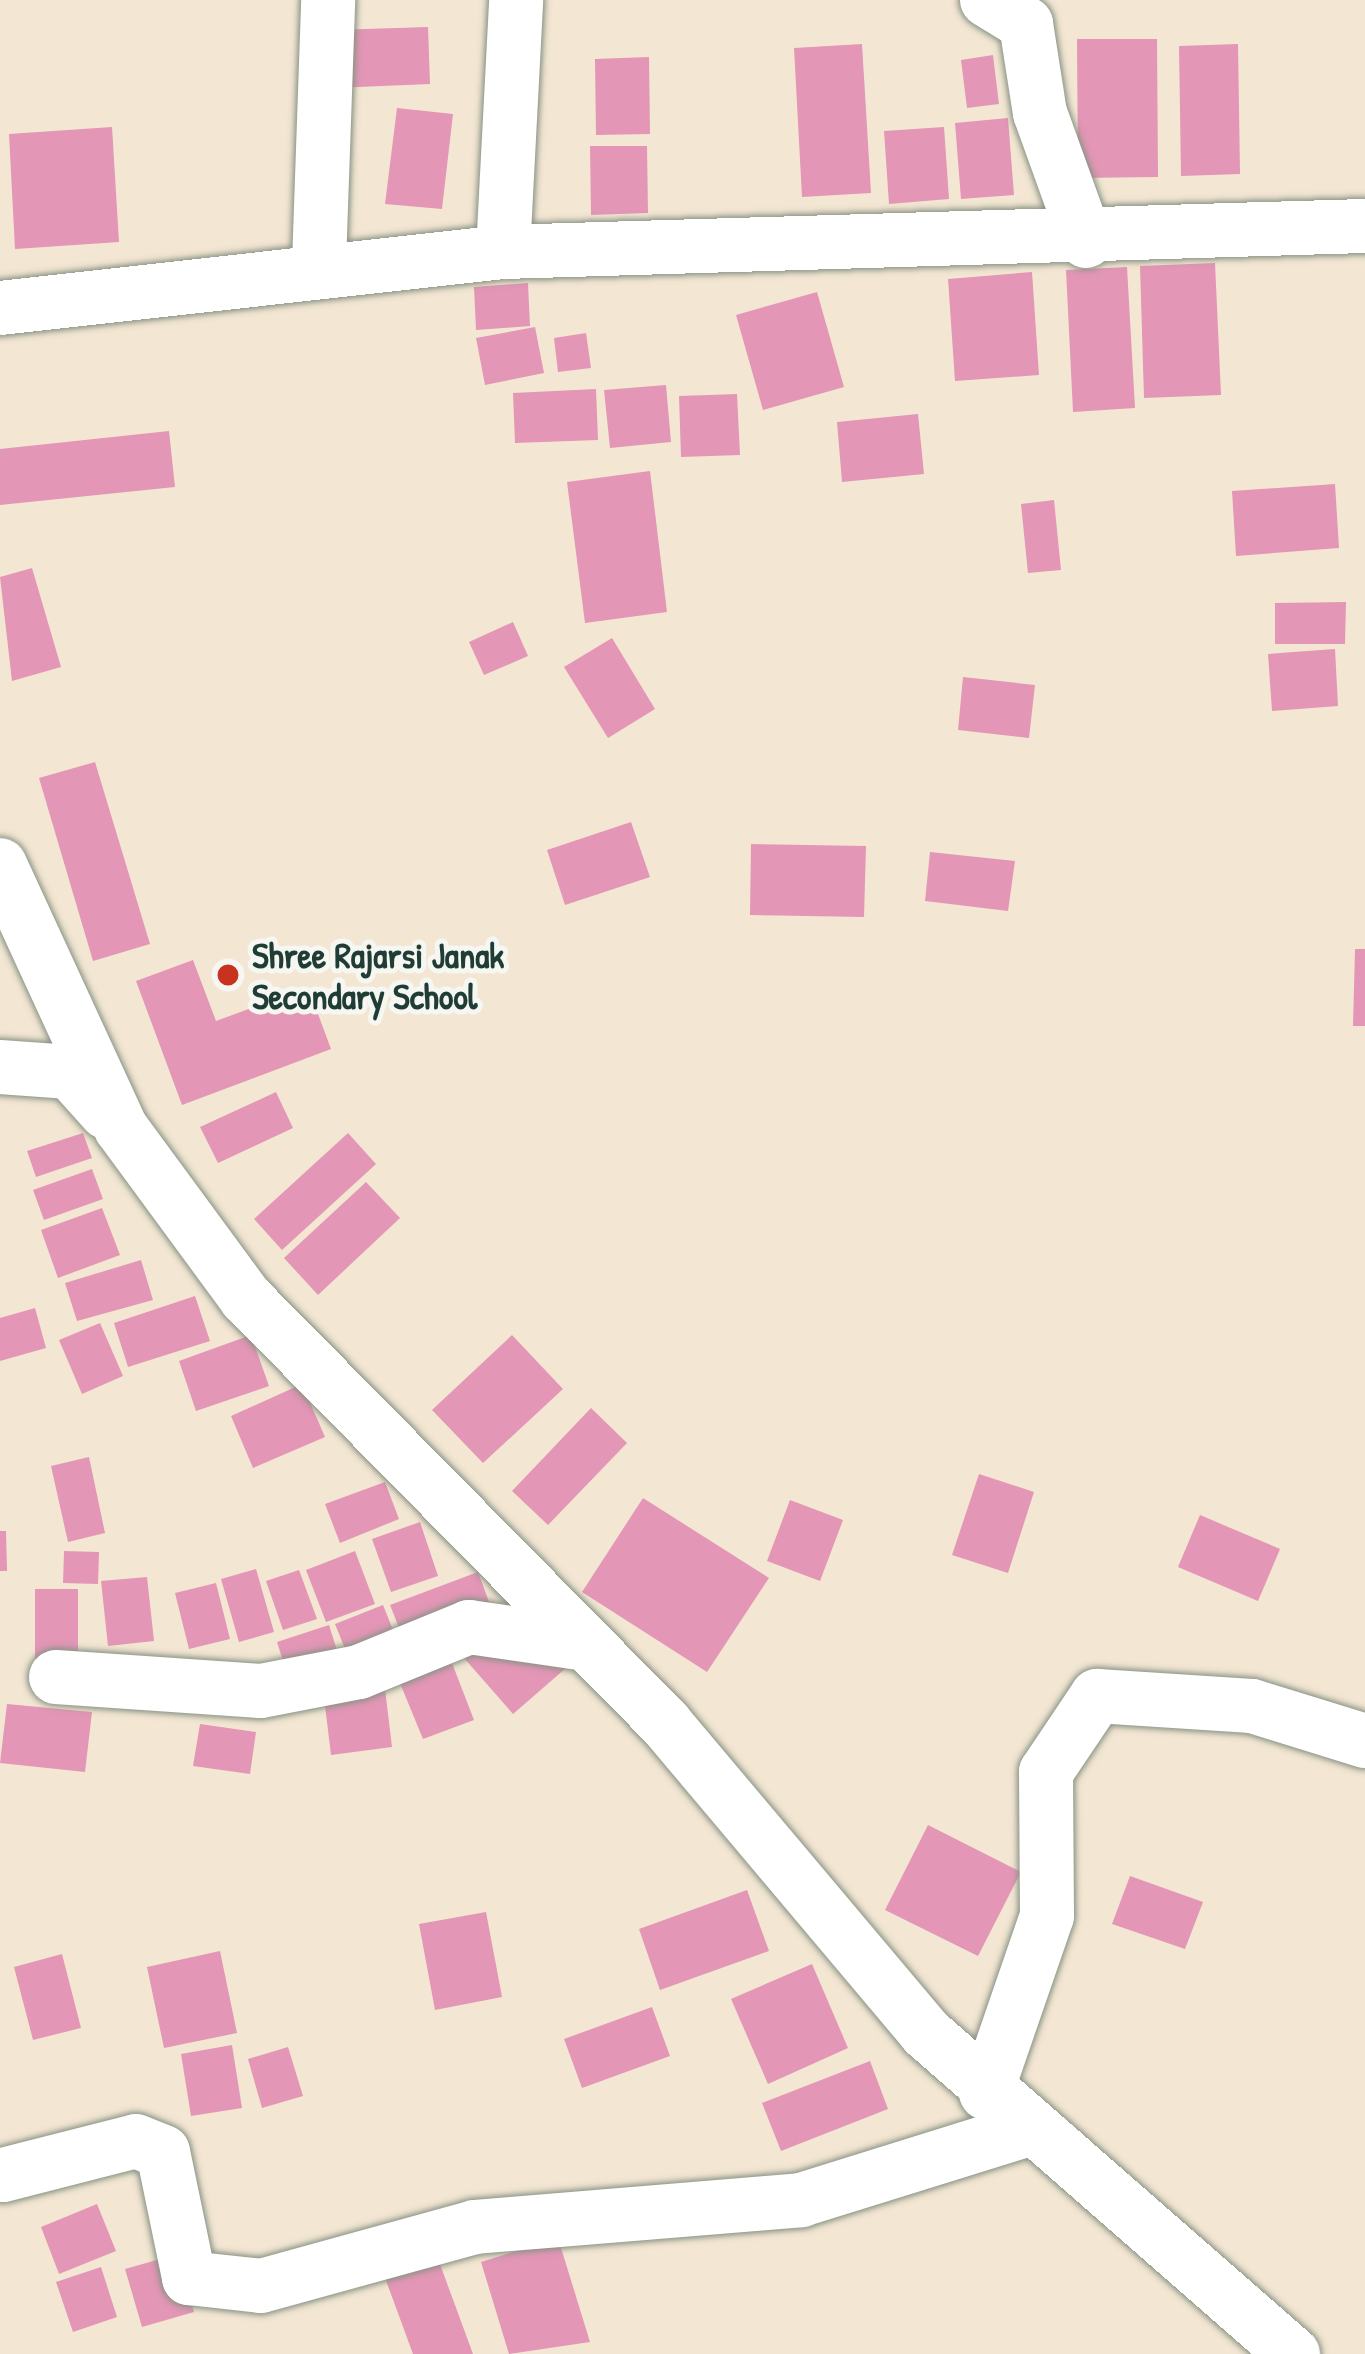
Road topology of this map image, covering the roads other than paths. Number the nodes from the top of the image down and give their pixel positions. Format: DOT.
graph roads {
  1 [pos="328,0"];
  2 [pos="516,0"];
  3 [pos="987,0"];
  4 [pos="1365,226"];
  5 [pos="1086,241"];
  6 [pos="502,252"];
  7 [pos="319,264"];
  8 [pos="0,308"];
  9 [pos="0,865"];
  10 [pos="0,1067"];
  11 [pos="121,1127"];
  12 [pos="587,1644"];
  13 [pos="56,1677"];
  14 [pos="1365,1741"];
  15 [pos="986,2093"];
  16 [pos="1029,2129"];
  17 [pos="3,2175"];
  18 [pos="1293,2354"];
  1 -- 7 [label="street"];
  2 -- 6 [label="street"];
  3 -- 5 [label="street"];
  4 -- 5 [label="street"];
  5 -- 6 [label="street"];
  6 -- 7 [label="street"];
  7 -- 8 [label="street"];
  9 -- 11 [label="street"];
  10 -- 11 [label="street"];
  11 -- 12 [label="street"];
  12 -- 13 [label="street"];
  12 -- 15 [label="street"];
  14 -- 15 [label="street"];
  15 -- 16 [label="street"];
  16 -- 17 [label="street"];
  16 -- 18 [label="street"];
}
